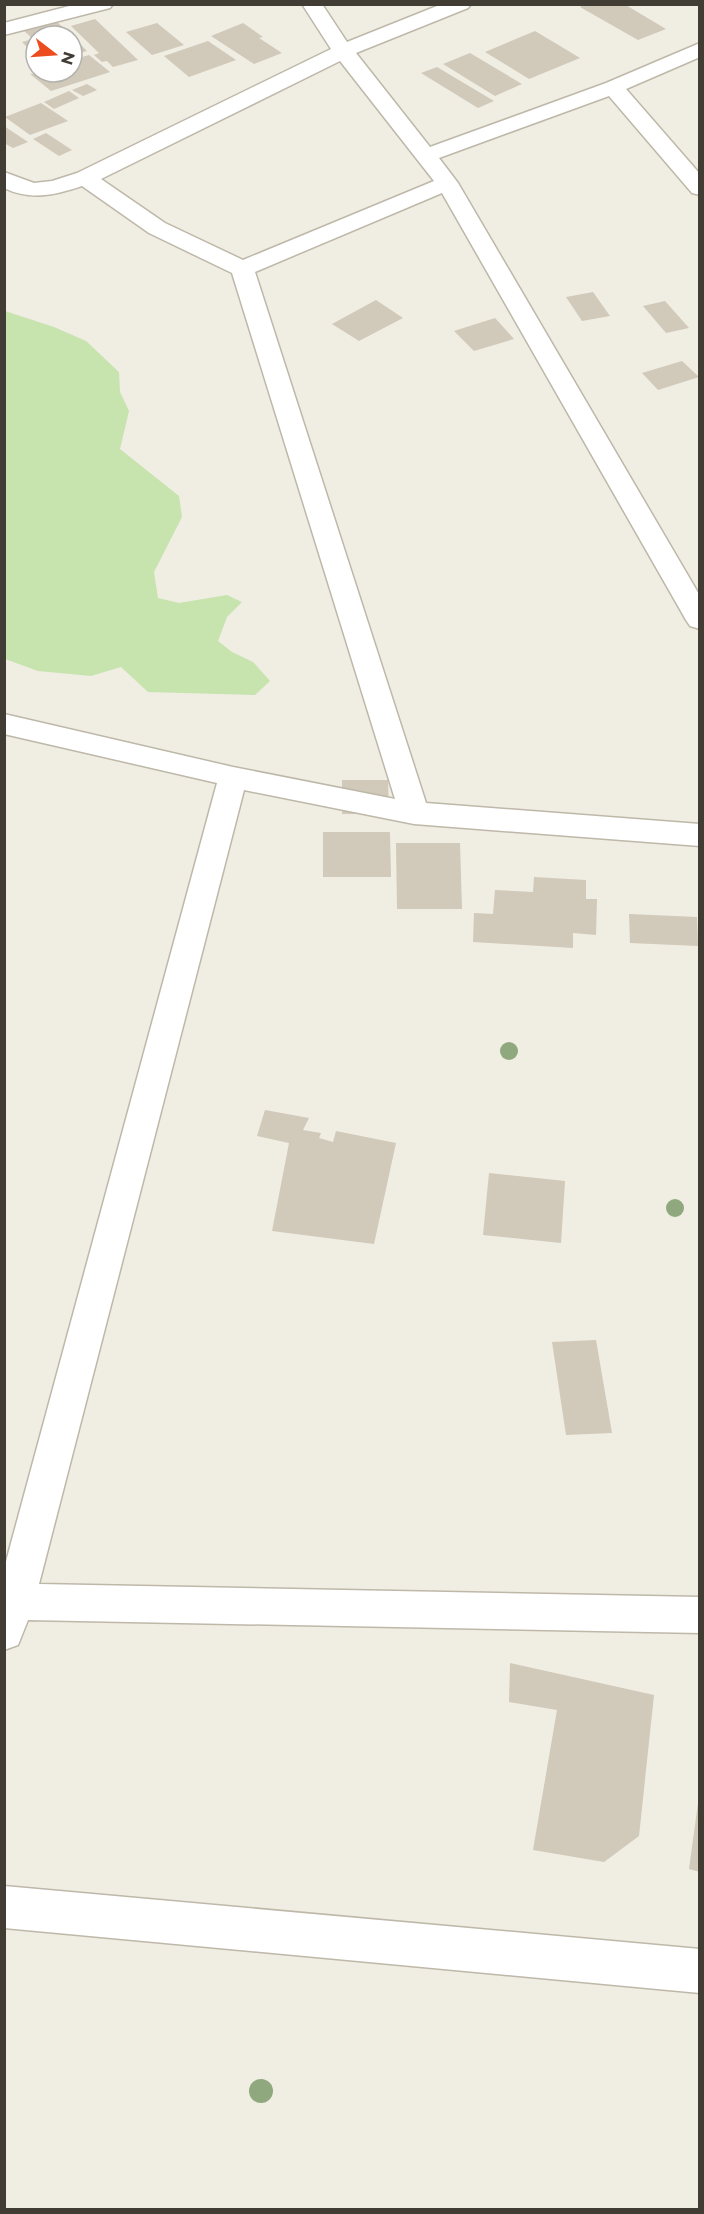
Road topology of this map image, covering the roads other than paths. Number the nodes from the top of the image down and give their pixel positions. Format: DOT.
graph roads {
  1 [pos="103,4"];
  2 [pos="312,4"];
  3 [pos="461,4"];
  4 [pos="4,29"];
  5 [pos="699,49"];
  6 [pos="343,51"];
  7 [pos="613,87"];
  8 [pos="427,155"];
  9 [pos="4,178"];
  10 [pos="85,178"];
  11 [pos="447,183"];
  12 [pos="699,188"];
  13 [pos="242,269"];
  14 [pos="699,620"];
  15 [pos="4,724"];
  16 [pos="233,777"];
  17 [pos="414,813"];
  18 [pos="699,835"];
  19 [pos="699,1615"];
  20 [pos="10,1617"];
  21 [pos="4,1907"];
  22 [pos="699,1971"];
  1 -- 4 [label="street"];
  2 -- 6 [label="street"];
  3 -- 6 [label="street"];
  5 -- 7 [label="street"];
  6 -- 8 [label="street"];
  6 -- 10 [label="street"];
  7 -- 8 [label="street"];
  7 -- 12 [label="street"];
  8 -- 11 [label="street"];
  9 -- 10 [label="street"];
  10 -- 13 [label="street"];
  11 -- 13 [label="street"];
  11 -- 14 [label="street"];
  13 -- 17 [label="street"];
  15 -- 16 [label="street"];
  16 -- 17 [label="street"];
  16 -- 20 [label="street"];
  17 -- 18 [label="street"];
  19 -- 20 [label="street"];
  21 -- 22 [label="street"];
}
